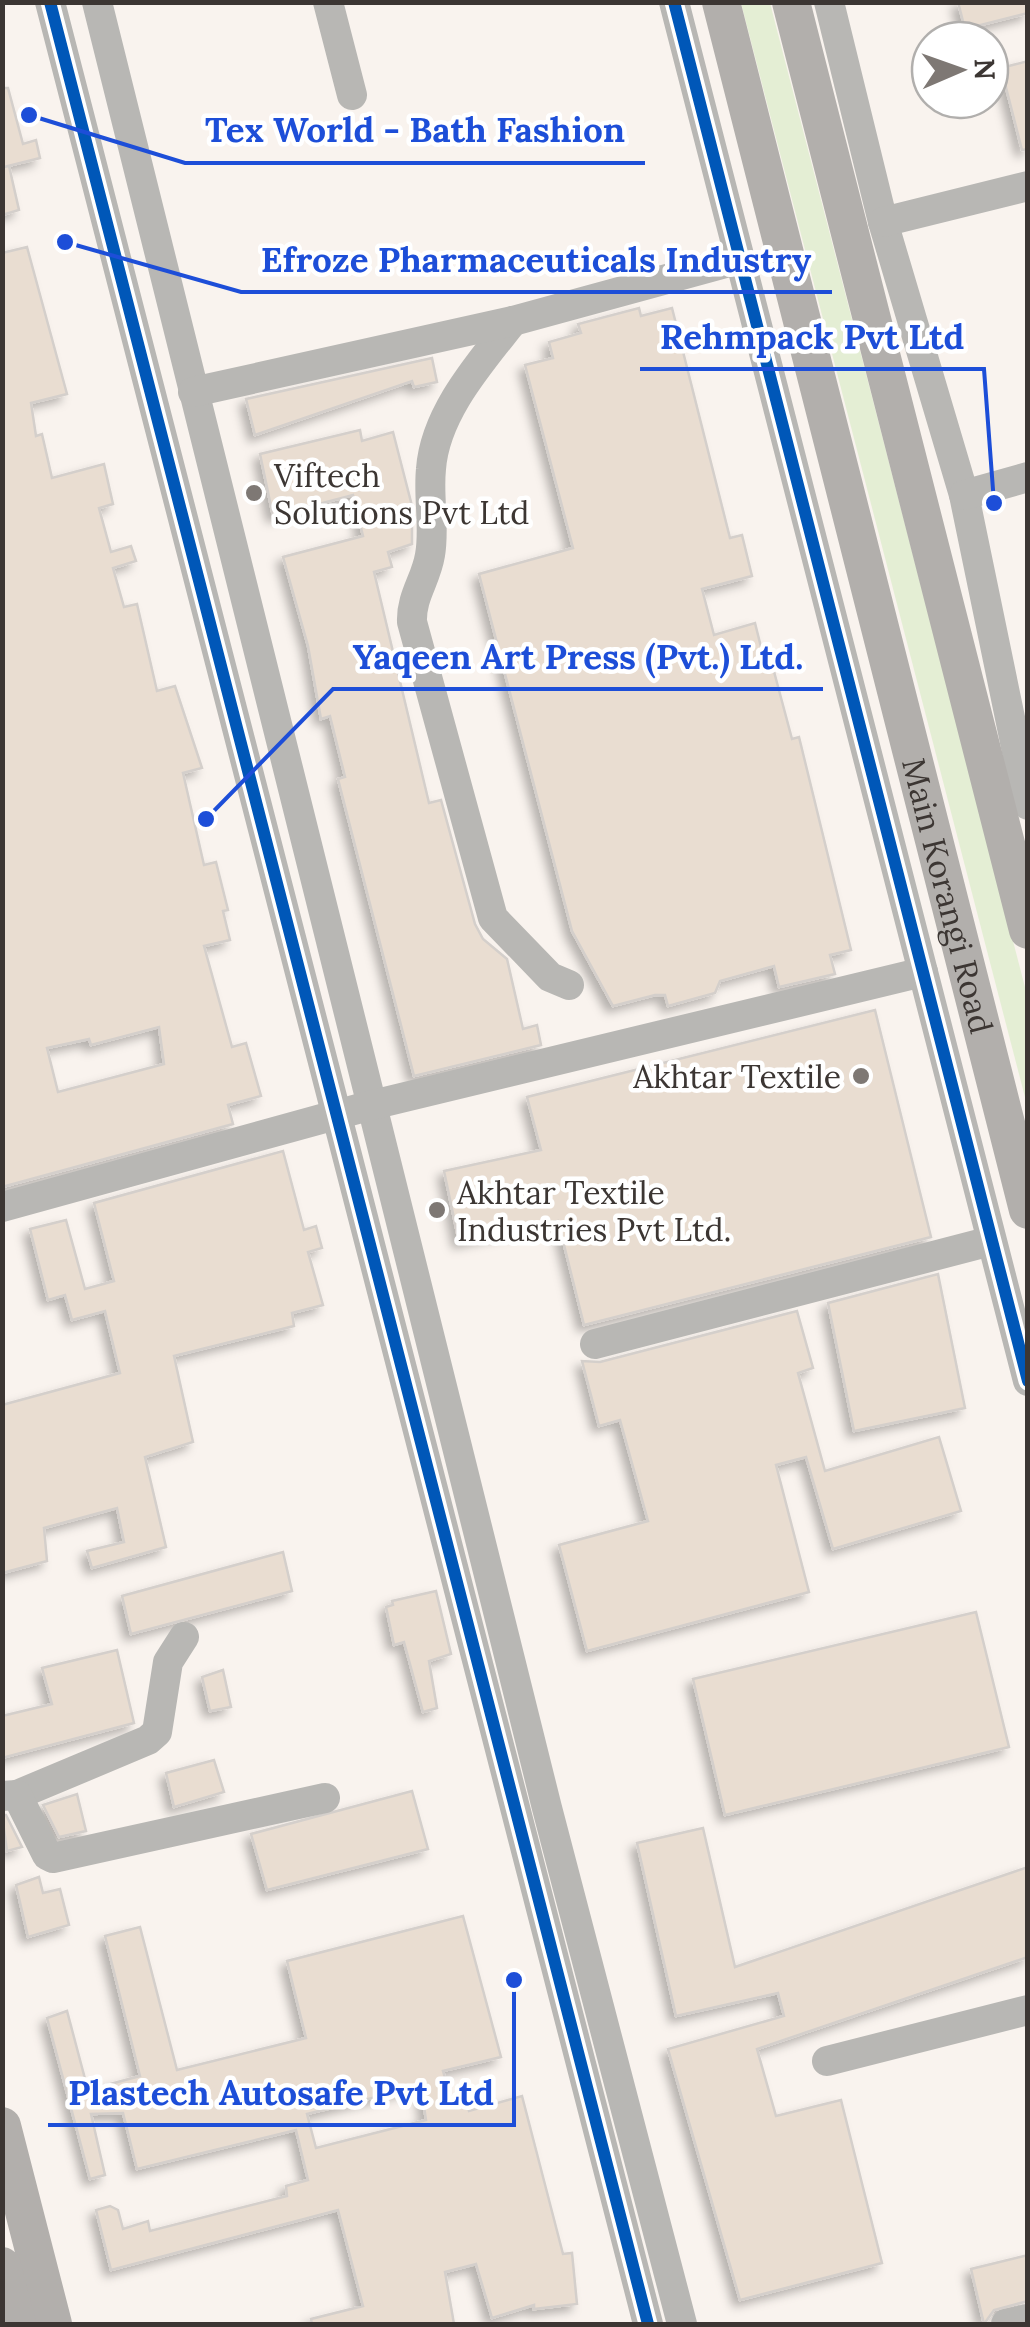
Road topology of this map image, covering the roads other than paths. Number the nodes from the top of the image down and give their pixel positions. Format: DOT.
graph roads {
  1 [pos="50,2"];
  2 [pos="97,2"];
  3 [pos="328,2"];
  4 [pos="674,2"];
  5 [pos="721,2"];
  6 [pos="791,2"];
  7 [pos="829,2"];
  8 [pos="352,95"];
  9 [pos="1028,186"];
  10 [pos="883,222"];
  11 [pos="740,259"];
  12 [pos="514,321"];
  13 [pos="186,359"];
  14 [pos="144,369"];
  15 [pos="193,392"];
  16 [pos="1028,477"];
  17 [pos="964,495"];
  18 [pos="977,550"];
  19 [pos="932,559"];
  20 [pos="870,580"];
  21 [pos="825,592"];
  22 [pos="288,768"];
  23 [pos="250,780"];
  24 [pos="1028,804"];
  25 [pos="1028,930"];
  26 [pos="922,972"];
  27 [pos="568,985"];
  28 [pos="372,1105"];
  29 [pos="337,1118"];
  30 [pos="2,1207"];
  31 [pos="1028,1210"];
  32 [pos="991,1240"];
  33 [pos="595,1344"];
  34 [pos="1028,1381"];
  35 [pos="184,1637"];
  36 [pos="10,1795"];
  37 [pos="325,1798"];
  38 [pos="1028,2010"];
  39 [pos="826,2062"];
  40 [pos="2,2126"];
  41 [pos="2,2266"];
  42 [pos="1028,2319"];
  43 [pos="17,2324"];
  44 [pos="52,2324"];
  45 [pos="648,2324"];
  46 [pos="682,2324"];
  47 [pos="1006,2324"];
  1 -- 14 [label="street"];
  2 -- 13 [label="street"];
  3 -- 8 [label="street"];
  4 -- 11 [label="street"];
  5 -- 20 [label="main road, Main Korangi Road"];
  6 -- 19 [label="main road, Main Korangi Road"];
  7 -- 10 [label="street"];
  9 -- 10 [label="street"];
  10 -- 17 [label="street"];
  11 -- 12 [label="street"];
  11 -- 21 [label="street"];
  12 -- 15 [label="street"];
  12 -- 27 [label="street"];
  13 -- 14 [label="street"];
  13 -- 15 [label="street"];
  14 -- 23 [label="street"];
  15 -- 22 [label="street"];
  16 -- 17 [label="street"];
  17 -- 18 [label="street"];
  18 -- 19 [label="street"];
  18 -- 24 [label="street"];
  19 -- 25 [label="main road, Main Korangi Road"];
  20 -- 21 [label="street"];
  20 -- 31 [label="main road, Main Korangi Road"];
  21 -- 26 [label="street"];
  22 -- 23 [label="street"];
  22 -- 28 [label="street"];
  23 -- 29 [label="street"];
  26 -- 28 [label="street"];
  26 -- 32 [label="street"];
  28 -- 29 [label="street"];
  28 -- 46 [label="street"];
  29 -- 30 [label="street"];
  29 -- 45 [label="street"];
  32 -- 33 [label="street"];
  32 -- 34 [label="street"];
  35 -- 36 [label="street"];
  36 -- 37 [label="street"];
  38 -- 39 [label="street"];
  40 -- 44 [label="main road"];
  41 -- 43 [label="main road"];
  42 -- 47 [label="street"];
}
